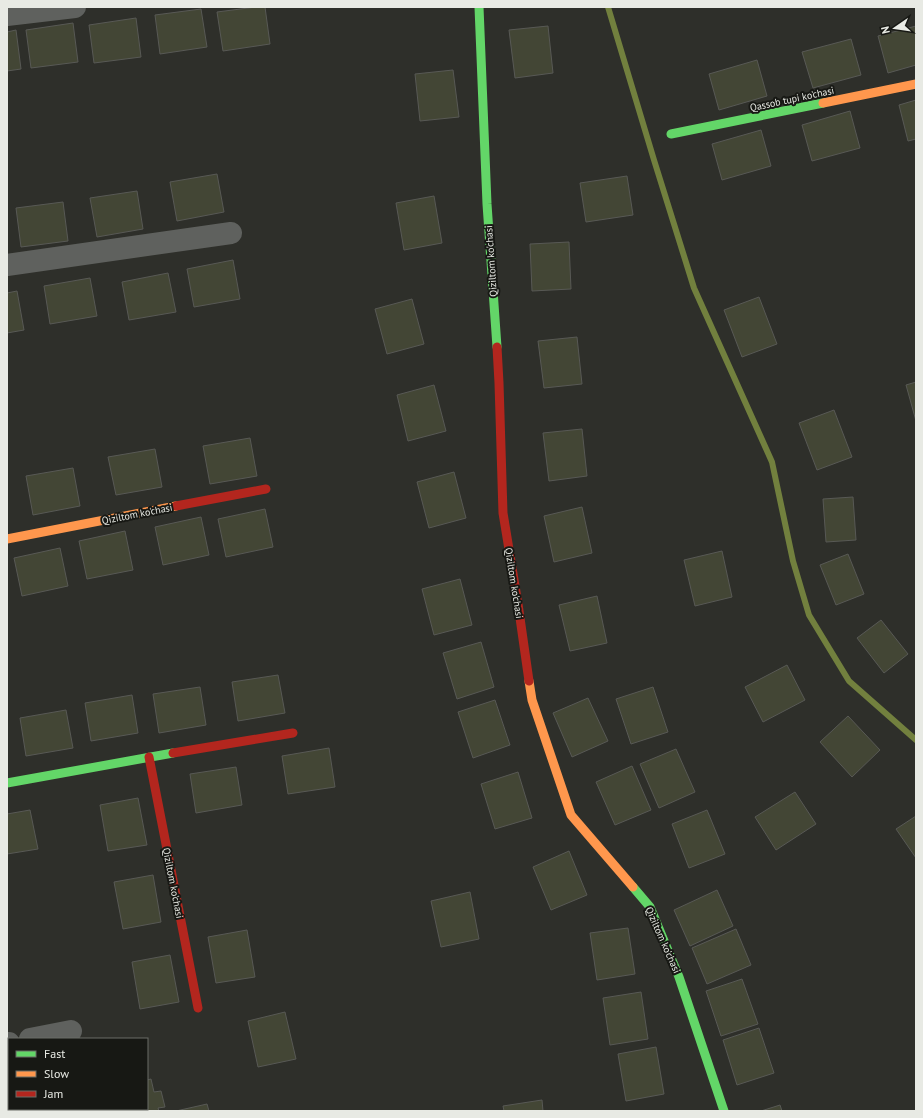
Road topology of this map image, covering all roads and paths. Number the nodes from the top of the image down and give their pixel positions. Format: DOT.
graph roads {
  1 [pos="75,7"];
  2 [pos="479,7"];
  3 [pos="7,15"];
  4 [pos="916,84"];
  5 [pos="672,134"];
  6 [pos="231,232"];
  7 [pos="7,265"];
  8 [pos="266,489"];
  9 [pos="7,539"];
  10 [pos="293,733"];
  11 [pos="149,757"];
  12 [pos="7,783"];
  13 [pos="198,1008"];
  14 [pos="71,1031"];
  15 [pos="35,1038"];
  16 [pos="724,1111"];
  1 -- 3 [label="street"];
  2 -- 16 [label="street, Qiziltom ko'chasi"];
  4 -- 5 [label="street, Qassob tupi ko'chasi"];
  6 -- 7 [label="street"];
  8 -- 9 [label="street, Qiziltom ko'chasi"];
  10 -- 11 [label="street"];
  11 -- 12 [label="street"];
  11 -- 13 [label="street, Qiziltom ko'chasi"];
  14 -- 15 [label="street"];
}
